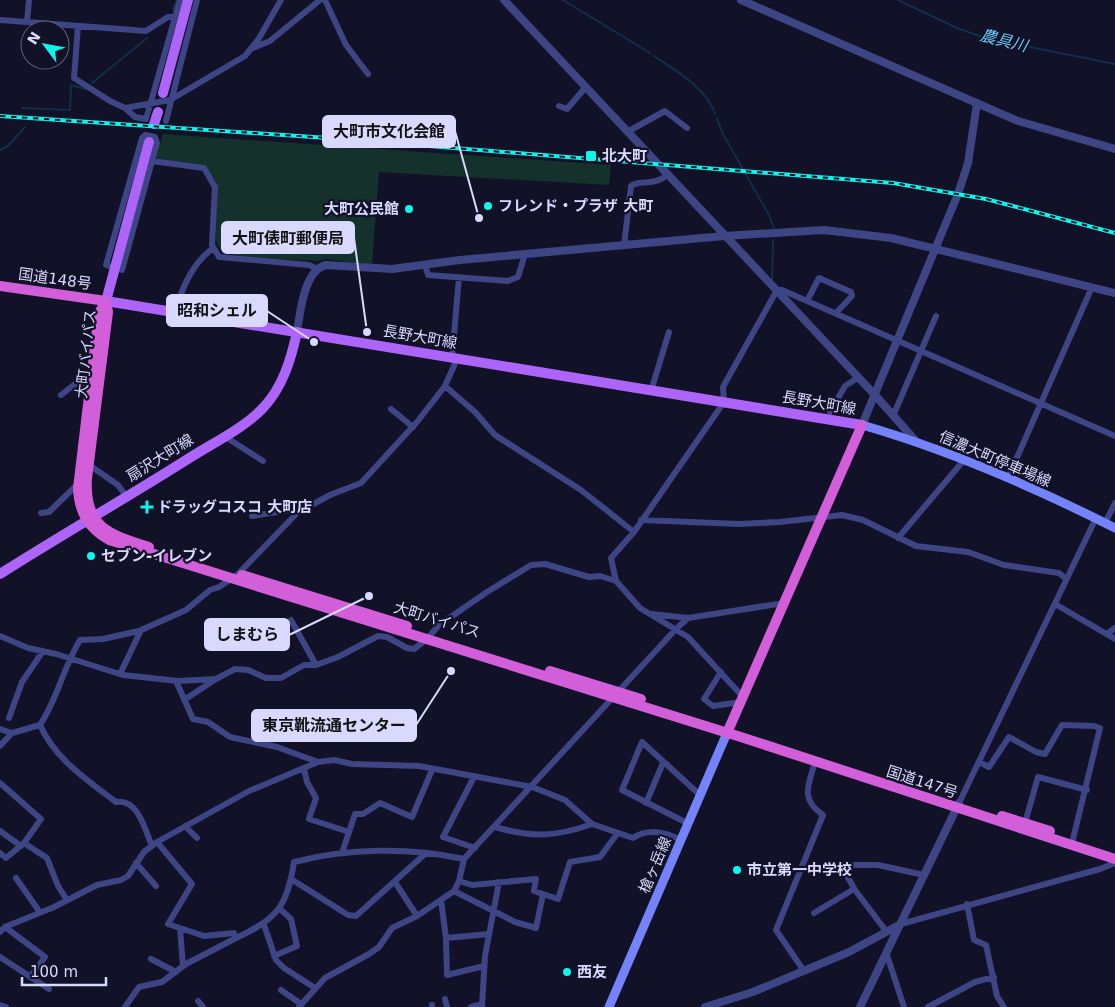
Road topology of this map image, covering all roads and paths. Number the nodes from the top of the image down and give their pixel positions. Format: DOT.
graph roads {
  1 [pos="29,0"];
  2 [pos="180,0"];
  3 [pos="188,0"];
  4 [pos="196,0"];
  5 [pos="281,0"];
  6 [pos="320,0"];
  7 [pos="325,0"];
  8 [pos="504,0"];
  9 [pos="741,0"];
  10 [pos="176,17"];
  11 [pos="0,20"];
  12 [pos="27,20"];
  13 [pos="20,21"];
  14 [pos="70,25"];
  15 [pos="78,26"];
  16 [pos="253,48"];
  17 [pos="368,74"];
  18 [pos="585,88"];
  19 [pos="167,97"];
  20 [pos="977,103"];
  21 [pos="150,104"];
  22 [pos="560,106"];
  23 [pos="125,108"];
  24 [pos="158,112"];
  25 [pos="166,121"];
  26 [pos="154,124"];
  27 [pos="687,128"];
  28 [pos="627,132"];
  29 [pos="149,142"];
  30 [pos="1115,149"];
  31 [pos="606,154"];
  32 [pos="649,155"];
  33 [pos="152,161"];
  34 [pos="667,175"];
  35 [pos="724,236"];
  36 [pos="624,246"];
  37 [pos="212,249"];
  38 [pos="936,250"];
  39 [pos="525,254"];
  40 [pos="425,265"];
  41 [pos="114,268"];
  42 [pos="317,269"];
  43 [pos="459,277"];
  44 [pos="0,286"];
  45 [pos="1092,287"];
  46 [pos="777,290"];
  47 [pos="1115,293"];
  48 [pos="106,301"];
  49 [pos="807,301"];
  50 [pos="176,313"];
  51 [pos="836,313"];
  52 [pos="936,316"];
  53 [pos="297,332"];
  54 [pos="669,332"];
  55 [pos="898,340"];
  56 [pos="921,351"];
  57 [pos="455,358"];
  58 [pos="859,377"];
  59 [pos="91,383"];
  60 [pos="445,386"];
  61 [pos="651,391"];
  62 [pos="874,394"];
  63 [pos="61,395"];
  64 [pos="724,402"];
  65 [pos="1040,403"];
  66 [pos="391,409"];
  67 [pos="830,412"];
  68 [pos="893,416"];
  69 [pos="862,425"];
  70 [pos="413,427"];
  71 [pos="224,436"];
  72 [pos="1115,436"];
  73 [pos="915,440"];
  74 [pos="964,460"];
  75 [pos="263,461"];
  76 [pos="88,465"];
  77 [pos="1008,478"];
  78 [pos="79,483"];
  79 [pos="126,496"];
  80 [pos="1115,503"];
  81 [pos="41,513"];
  82 [pos="297,513"];
  83 [pos="252,516"];
  84 [pos="820,518"];
  85 [pos="1096,518"];
  86 [pos="90,519"];
  87 [pos="641,520"];
  88 [pos="1105,523"];
  89 [pos="1115,528"];
  90 [pos="634,532"];
  91 [pos="898,538"];
  92 [pos="0,574"];
  93 [pos="234,576"];
  94 [pos="1065,578"];
  95 [pos="616,581"];
  96 [pos="784,603"];
  97 [pos="1055,604"];
  98 [pos="650,614"];
  99 [pos="688,618"];
  100 [pos="291,620"];
  101 [pos="1115,628"];
  102 [pos="141,630"];
  103 [pos="675,630"];
  104 [pos="1107,634"];
  105 [pos="0,636"];
  106 [pos="429,637"];
  107 [pos="1115,639"];
  108 [pos="43,651"];
  109 [pos="69,658"];
  110 [pos="316,665"];
  111 [pos="721,672"];
  112 [pos="120,674"];
  113 [pos="216,679"];
  114 [pos="176,681"];
  115 [pos="616,695"];
  116 [pos="184,700"];
  117 [pos="742,700"];
  118 [pos="8,718"];
  119 [pos="40,725"];
  120 [pos="0,729"];
  121 [pos="728,730"];
  122 [pos="12,733"];
  123 [pos="0,746"];
  124 [pos="318,762"];
  125 [pos="815,762"];
  126 [pos="979,762"];
  127 [pos="663,763"];
  128 [pos="304,769"];
  129 [pos="432,770"];
  130 [pos="474,777"];
  131 [pos="0,782"];
  132 [pos="532,787"];
  133 [pos="1087,790"];
  134 [pos="700,796"];
  135 [pos="646,803"];
  136 [pos="957,806"];
  137 [pos="687,823"];
  138 [pos="1025,823"];
  139 [pos="592,824"];
  140 [pos="185,826"];
  141 [pos="495,827"];
  142 [pos="0,831"];
  143 [pos="349,832"];
  144 [pos="618,834"];
  145 [pos="197,838"];
  146 [pos="1073,839"];
  147 [pos="681,840"];
  148 [pos="155,844"];
  149 [pos="22,845"];
  150 [pos="475,848"];
  151 [pos="1115,852"];
  152 [pos="0,853"];
  153 [pos="342,853"];
  154 [pos="426,853"];
  155 [pos="464,858"];
  156 [pos="1115,859"];
  157 [pos="136,863"];
  158 [pos="1115,863"];
  159 [pos="924,875"];
  160 [pos="16,878"];
  161 [pos="291,879"];
  162 [pos="460,881"];
  163 [pos="395,882"];
  164 [pos="498,882"];
  165 [pos="156,886"];
  166 [pos="854,889"];
  167 [pos="454,891"];
  168 [pos="543,894"];
  169 [pos="67,900"];
  170 [pos="441,900"];
  171 [pos="967,904"];
  172 [pos="280,910"];
  173 [pos="492,911"];
  174 [pos="39,912"];
  175 [pos="814,913"];
  176 [pos="416,916"];
  177 [pos="901,924"];
  178 [pos="264,925"];
  179 [pos="180,928"];
  180 [pos="2,929"];
  181 [pos="886,932"];
  182 [pos="489,934"];
  183 [pos="236,938"];
  184 [pos="446,938"];
  185 [pos="886,955"];
  186 [pos="274,956"];
  187 [pos="0,957"];
  188 [pos="152,959"];
  189 [pos="183,966"];
  190 [pos="484,966"];
  191 [pos="804,971"];
  192 [pos="176,972"];
  193 [pos="30,977"];
  194 [pos="994,977"];
  195 [pos="315,988"];
  196 [pos="49,989"];
  197 [pos="281,990"];
  198 [pos="445,999"];
  199 [pos="198,1002"];
  200 [pos="0,1005"];
  201 [pos="482,1005"];
  202 [pos="300,1006"];
  203 [pos="6,1007"];
  204 [pos="124,1007"];
  205 [pos="203,1007"];
  206 [pos="447,1007"];
  207 [pos="471,1007"];
  208 [pos="610,1007"];
  209 [pos="705,1007"];
  210 [pos="860,1007"];
  211 [pos="904,1007"];
  212 [pos="928,1007"];
  213 [pos="1004,1007"];
  1 -- 12 [label="street"];
  2 -- 10 [label="street"];
  3 -- 19 [label="main road"];
  4 -- 19 [label="street"];
  5 -- 16 [label="street"];
  6 -- 16 [label="street"];
  7 -- 17 [label="street"];
  8 -- 18 [label="street"];
  9 -- 20 [label="street"];
  10 -- 15 [label="street"];
  10 -- 21 [label="street"];
  11 -- 13 [label="street"];
  14 -- 15 [label="street"];
  15 -- 23 [label="street"];
  16 -- 19 [label="street"];
  18 -- 22 [label="street"];
  18 -- 28 [label="street"];
  19 -- 21 [label="street"];
  19 -- 25 [label="street"];
  20 -- 30 [label="street"];
  20 -- 38 [label="street"];
  21 -- 23 [label="street"];
  21 -- 23 [label="street"];
  24 -- 26 [label="main road"];
  27 -- 28 [label="street"];
  28 -- 32 [label="street"];
  29 -- 41 [label="main road"];
  31 -- 32 [label="street"];
  32 -- 34 [label="street"];
  33 -- 37 [label="street"];
  33 -- 41 [label="street"];
  33 -- 41 [label="street"];
  34 -- 35 [label="street"];
  34 -- 36 [label="street"];
  35 -- 36 [label="street"];
  35 -- 38 [label="street"];
  35 -- 46 [label="street"];
  36 -- 39 [label="street"];
  37 -- 42 [label="street"];
  37 -- 50 [label="street"];
  38 -- 45 [label="street"];
  38 -- 55 [label="street"];
  39 -- 40 [label="street"];
  39 -- 43 [label="street"];
  40 -- 42 [label="street"];
  40 -- 43 [label="street"];
  41 -- 48 [label="main road"];
  42 -- 53 [label="street"];
  43 -- 57 [label="street"];
  44 -- 48 [label="highway, 国道148号"];
  45 -- 47 [label="street"];
  45 -- 65 [label="street"];
  46 -- 49 [label="street"];
  46 -- 58 [label="street"];
  46 -- 64 [label="street"];
  48 -- 50 [label="main road, 長野大町線"];
  48 -- 59 [label="highway, 大町バイパス"];
  48 -- 76 [label="highway, 大町バイパス"];
  49 -- 51 [label="street"];
  49 -- 51 [label="street"];
  50 -- 53 [label="main road, 長野大町線"];
  51 -- 55 [label="street"];
  52 -- 56 [label="street"];
  53 -- 57 [label="main road, 長野大町線"];
  53 -- 71 [label="main road, 扇沢大町線"];
  54 -- 61 [label="street"];
  55 -- 56 [label="street"];
  55 -- 62 [label="street"];
  56 -- 65 [label="street"];
  56 -- 68 [label="street"];
  57 -- 60 [label="street"];
  57 -- 61 [label="main road, 長野大町線"];
  58 -- 62 [label="street"];
  58 -- 67 [label="street"];
  59 -- 63 [label="street"];
  59 -- 78 [label="highway, 大町バイパス"];
  60 -- 70 [label="street"];
  60 -- 90 [label="street"];
  61 -- 64 [label="main road, 長野大町線"];
  62 -- 68 [label="street"];
  62 -- 69 [label="street"];
  64 -- 69 [label="main road, 長野大町線"];
  64 -- 87 [label="street"];
  65 -- 72 [label="street"];
  65 -- 77 [label="street"];
  66 -- 70 [label="street"];
  68 -- 73 [label="street"];
  69 -- 73 [label="main road, 信濃大町停車場線"];
  69 -- 84 [label="highway"];
  70 -- 82 [label="street"];
  71 -- 75 [label="street"];
  71 -- 79 [label="main road, 扇沢大町線"];
  73 -- 74 [label="main road, 信濃大町停車場線"];
  74 -- 77 [label="main road, 信濃大町停車場線"];
  74 -- 91 [label="street"];
  76 -- 79 [label="street"];
  76 -- 86 [label="highway, 大町バイパス"];
  77 -- 85 [label="main road, 信濃大町停車場線"];
  78 -- 81 [label="street"];
  78 -- 86 [label="highway, 大町バイパス"];
  79 -- 86 [label="main road, 扇沢大町線"];
  80 -- 88 [label="street"];
  82 -- 83 [label="street"];
  82 -- 93 [label="street"];
  84 -- 87 [label="street"];
  84 -- 91 [label="street"];
  84 -- 96 [label="highway"];
  85 -- 88 [label="main road, 信濃大町停車場線"];
  85 -- 94 [label="street"];
  86 -- 92 [label="main road, 扇沢大町線"];
  86 -- 93 [label="highway, 大町バイパス"];
  87 -- 90 [label="street"];
  88 -- 89 [label="main road, 信濃大町停車場線"];
  90 -- 95 [label="street"];
  91 -- 94 [label="street"];
  93 -- 102 [label="street"];
  93 -- 106 [label="highway, 大町バイパス"];
  94 -- 97 [label="street"];
  95 -- 98 [label="street"];
  95 -- 106 [label="street"];
  96 -- 99 [label="street"];
  96 -- 117 [label="highway"];
  97 -- 104 [label="street"];
  97 -- 126 [label="street"];
  98 -- 99 [label="street"];
  98 -- 103 [label="street"];
  99 -- 103 [label="street"];
  100 -- 110 [label="street"];
  101 -- 104 [label="street"];
  102 -- 109 [label="street"];
  102 -- 112 [label="street"];
  103 -- 111 [label="street"];
  103 -- 115 [label="street"];
  104 -- 107 [label="street"];
  105 -- 108 [label="street"];
  106 -- 110 [label="street"];
  106 -- 115 [label="highway, 大町バイパス"];
  108 -- 109 [label="street"];
  108 -- 118 [label="street"];
  109 -- 112 [label="street"];
  109 -- 119 [label="street"];
  110 -- 113 [label="street"];
  111 -- 117 [label="street"];
  111 -- 117 [label="street"];
  112 -- 114 [label="street"];
  113 -- 114 [label="street"];
  113 -- 116 [label="street"];
  114 -- 116 [label="street"];
  115 -- 121 [label="highway, 大町バイパス"];
  115 -- 132 [label="street"];
  116 -- 124 [label="street"];
  117 -- 121 [label="highway"];
  119 -- 122 [label="street"];
  119 -- 148 [label="street"];
  120 -- 122 [label="street"];
  121 -- 125 [label="highway, 国道147号"];
  121 -- 134 [label="main road, 槍ヶ岳線"];
  121 -- 136 [label="highway, 国道147号"];
  122 -- 123 [label="street"];
  124 -- 128 [label="street"];
  124 -- 129 [label="street"];
  125 -- 136 [label="highway, 国道147号"];
  125 -- 191 [label="street"];
  126 -- 133 [label="street"];
  126 -- 136 [label="street"];
  127 -- 134 [label="street"];
  127 -- 135 [label="street"];
  127 -- 135 [label="street"];
  128 -- 140 [label="street"];
  128 -- 143 [label="street"];
  129 -- 130 [label="street"];
  129 -- 143 [label="street"];
  130 -- 132 [label="street"];
  130 -- 150 [label="street"];
  131 -- 149 [label="street"];
  132 -- 139 [label="street"];
  132 -- 141 [label="street"];
  133 -- 138 [label="street"];
  133 -- 146 [label="street"];
  134 -- 137 [label="main road, 槍ヶ岳線"];
  135 -- 137 [label="street"];
  136 -- 138 [label="highway, 国道147号"];
  136 -- 156 [label="highway, 国道147号"];
  136 -- 159 [label="street"];
  137 -- 147 [label="main road, 槍ヶ岳線"];
  138 -- 146 [label="highway, 国道147号"];
  139 -- 141 [label="street"];
  139 -- 144 [label="street"];
  140 -- 145 [label="street"];
  140 -- 148 [label="street"];
  141 -- 150 [label="street"];
  142 -- 149 [label="street"];
  143 -- 153 [label="street"];
  144 -- 147 [label="street"];
  144 -- 168 [label="street"];
  146 -- 151 [label="highway, 国道147号"];
  147 -- 208 [label="main road, 槍ヶ岳線"];
  148 -- 157 [label="street"];
  148 -- 179 [label="street"];
  149 -- 152 [label="street"];
  149 -- 169 [label="street"];
  150 -- 155 [label="street"];
  153 -- 154 [label="street"];
  153 -- 161 [label="street"];
  154 -- 155 [label="street"];
  154 -- 163 [label="street"];
  155 -- 162 [label="street"];
  157 -- 165 [label="street"];
  157 -- 169 [label="street"];
  158 -- 171 [label="street"];
  159 -- 166 [label="street"];
  159 -- 177 [label="street"];
  160 -- 174 [label="street"];
  161 -- 163 [label="street"];
  161 -- 172 [label="street"];
  162 -- 164 [label="street"];
  162 -- 167 [label="street"];
  163 -- 176 [label="street"];
  164 -- 168 [label="street"];
  164 -- 173 [label="street"];
  166 -- 175 [label="street"];
  166 -- 181 [label="street"];
  167 -- 170 [label="street"];
  167 -- 173 [label="street"];
  168 -- 173 [label="street"];
  169 -- 174 [label="street"];
  170 -- 176 [label="street"];
  170 -- 184 [label="street"];
  171 -- 177 [label="street"];
  171 -- 194 [label="street"];
  172 -- 178 [label="street"];
  172 -- 186 [label="street"];
  173 -- 182 [label="street"];
  174 -- 180 [label="street"];
  176 -- 195 [label="street"];
  177 -- 181 [label="street"];
  177 -- 185 [label="street"];
  178 -- 183 [label="street"];
  178 -- 186 [label="street"];
  179 -- 183 [label="street"];
  179 -- 189 [label="street"];
  180 -- 193 [label="street"];
  181 -- 191 [label="street"];
  182 -- 184 [label="street"];
  182 -- 190 [label="street"];
  183 -- 189 [label="street"];
  184 -- 190 [label="street"];
  185 -- 210 [label="street"];
  185 -- 211 [label="street"];
  186 -- 195 [label="street"];
  187 -- 193 [label="street"];
  188 -- 192 [label="street"];
  189 -- 192 [label="street"];
  190 -- 201 [label="street"];
  191 -- 209 [label="street"];
  192 -- 204 [label="street"];
  193 -- 196 [label="street"];
  194 -- 212 [label="street"];
  194 -- 213 [label="street"];
  195 -- 202 [label="street"];
  197 -- 202 [label="street"];
  198 -- 206 [label="street"];
  199 -- 205 [label="street"];
  200 -- 203 [label="street"];
  201 -- 207 [label="street"];
}
